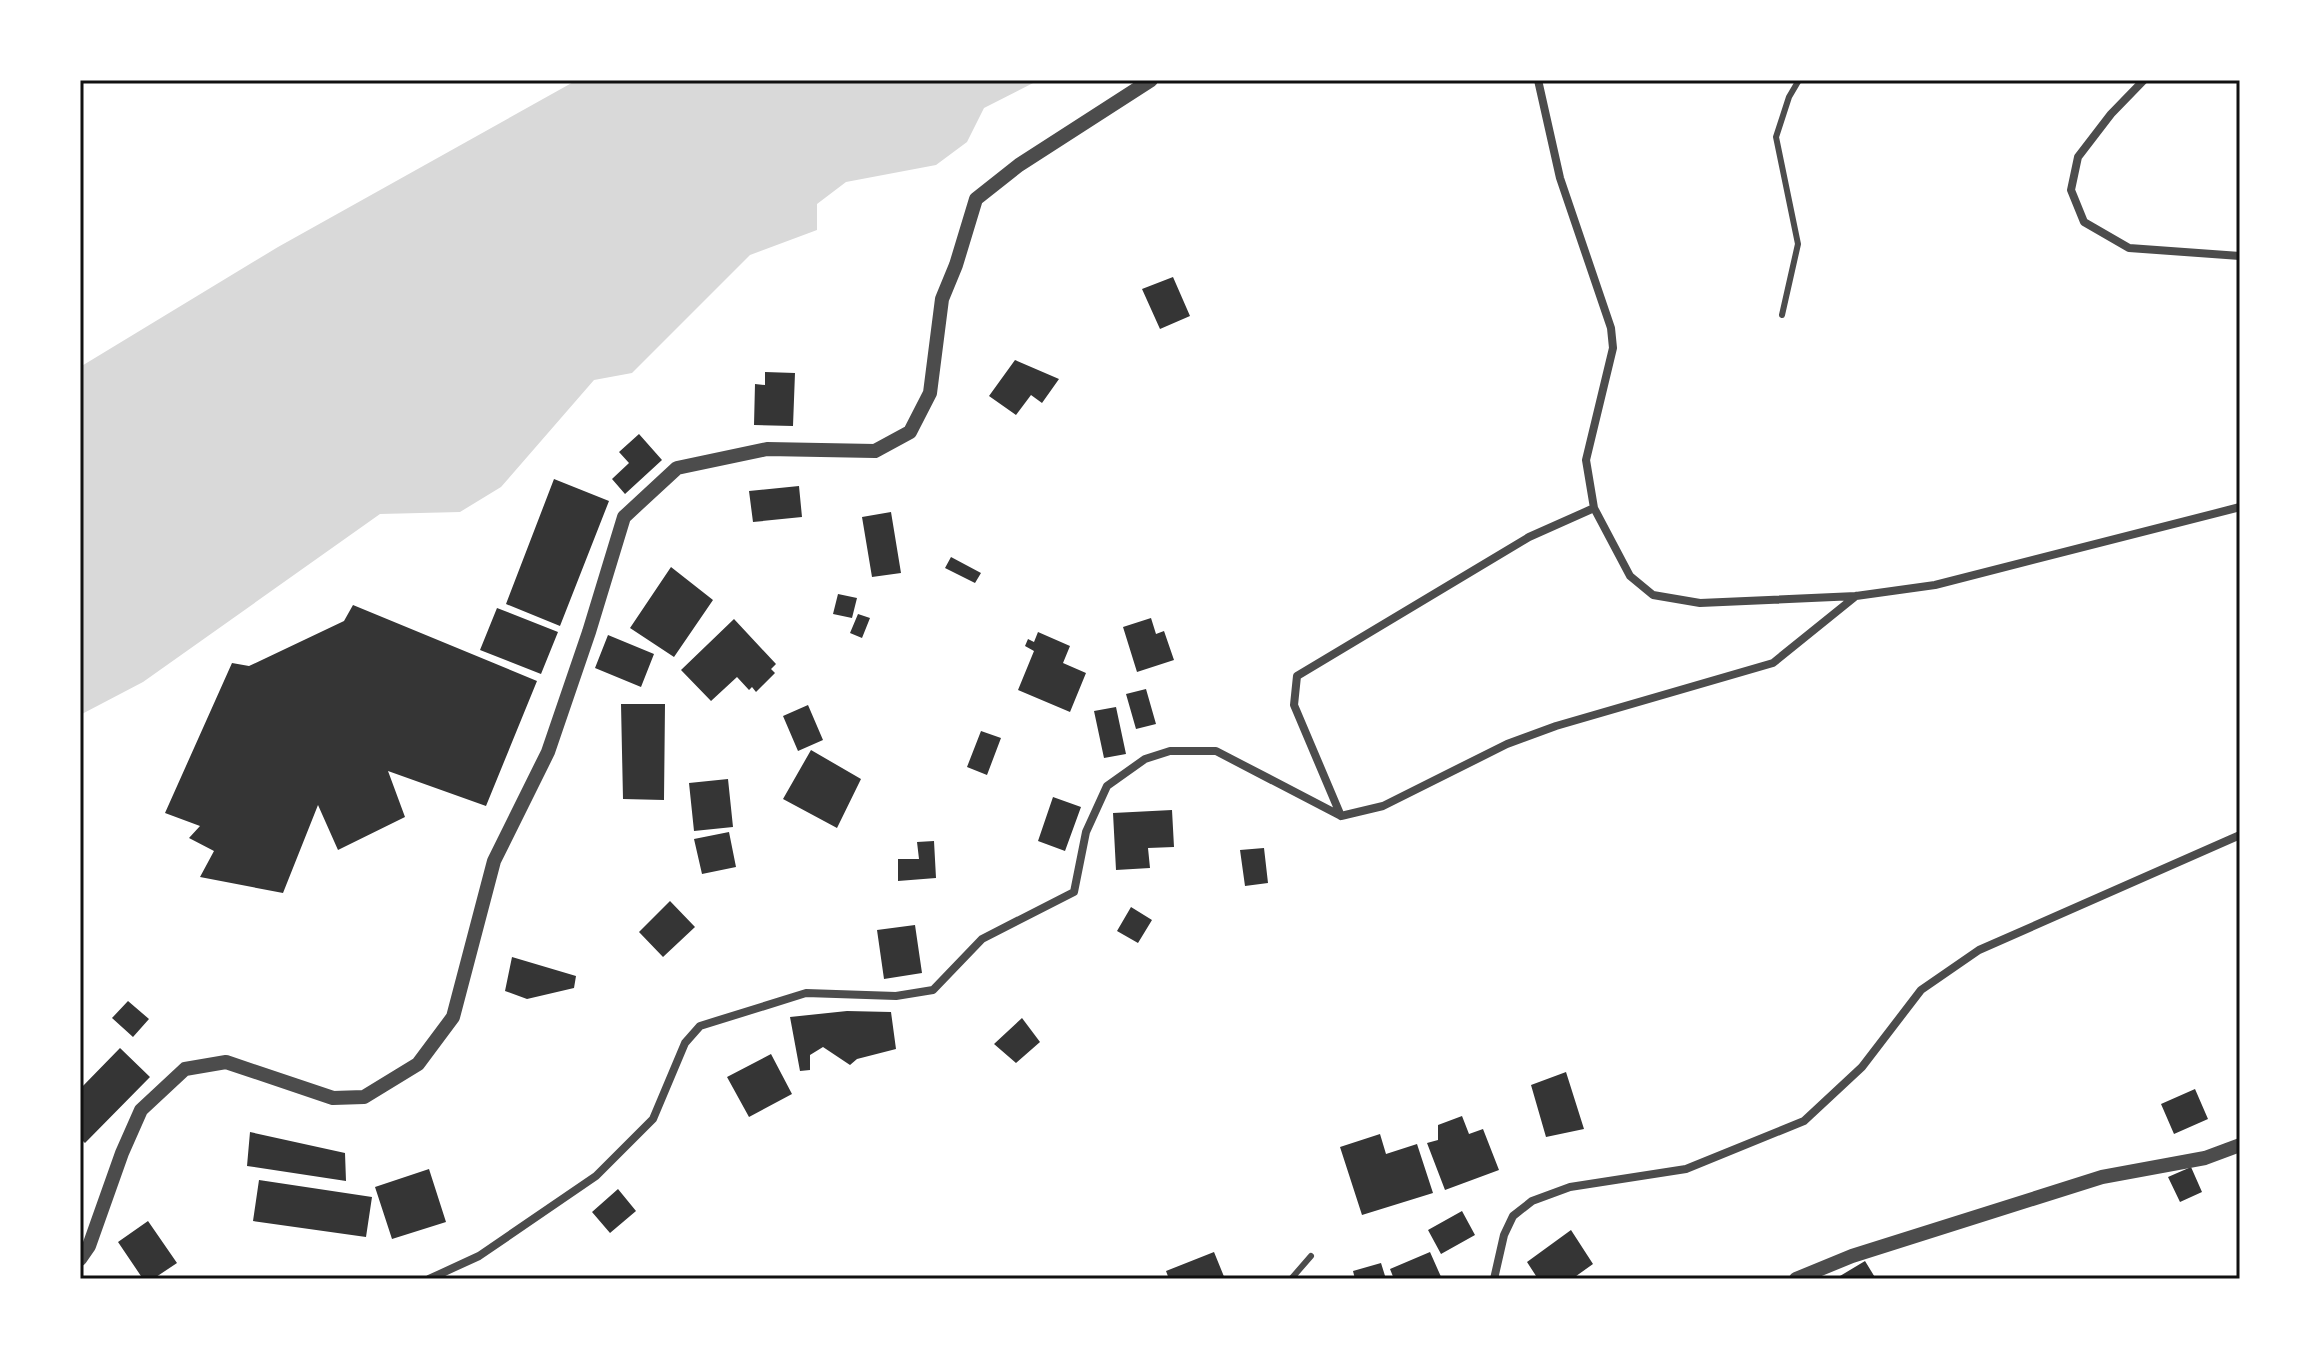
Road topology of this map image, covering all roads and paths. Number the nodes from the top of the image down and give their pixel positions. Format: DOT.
graph roads {
  1 [pos="1151,80"];
  2 [pos="1538,80"];
  3 [pos="1799,80"];
  4 [pos="2144,80"];
  5 [pos="2240,256"];
  6 [pos="1782,315"];
  7 [pos="2240,507"];
  8 [pos="1594,508"];
  9 [pos="1856,596"];
  10 [pos="1341,816"];
  11 [pos="2240,835"];
  12 [pos="2240,1145"];
  13 [pos="1311,1256"];
  14 [pos="80,1259"];
  15 [pos="429,1279"];
  16 [pos="1291,1279"];
  17 [pos="1494,1279"];
  18 [pos="1796,1279"];
  1 -- 14 [label="street"];
  2 -- 8 [label="street"];
  3 -- 6 [label="lane"];
  4 -- 5 [label="street"];
  7 -- 9 [label="street"];
  8 -- 9 [label="street"];
  8 -- 10 [label="street"];
  9 -- 10 [label="street"];
  10 -- 15 [label="street"];
  11 -- 17 [label="street"];
  12 -- 18 [label="street"];
  13 -- 16 [label="lane"];
}
